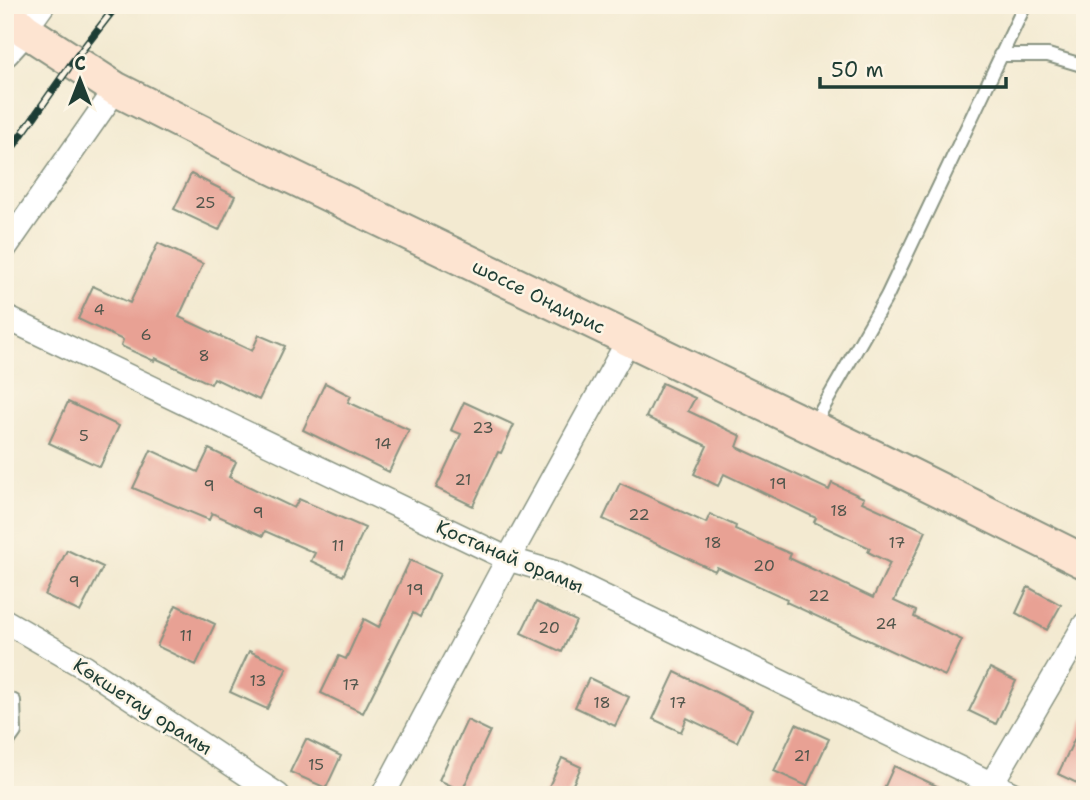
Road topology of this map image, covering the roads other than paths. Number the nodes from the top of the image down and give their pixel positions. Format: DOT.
graph roads {
  1 [pos="1025,5"];
  2 [pos="20,25"];
  3 [pos="1000,55"];
  4 [pos="1085,66"];
  5 [pos="116,89"];
  6 [pos="5,248"];
  7 [pos="5,317"];
  8 [pos="629,339"];
  9 [pos="812,427"];
  10 [pos="508,559"];
  11 [pos="1085,562"];
  12 [pos="5,621"];
  13 [pos="1085,624"];
  14 [pos="5,697"];
  15 [pos="5,746"];
  16 [pos="988,789"];
  17 [pos="278,795"];
  18 [pos="383,795"];
  19 [pos="1015,795"];
  1 -- 3 [label="lane"];
  2 -- 5 [label="main road, шоссе Ондирис"];
  3 -- 4 [label="lane"];
  3 -- 9 [label="lane"];
  5 -- 6 [label="street"];
  5 -- 8 [label="main road, шоссе Ондирис"];
  7 -- 10 [label="street, Қостанай орамы"];
  8 -- 9 [label="main road, шоссе Ондирис"];
  8 -- 10 [label="street"];
  9 -- 11 [label="main road, шоссе Ондирис"];
  10 -- 16 [label="street, Қостанай орамы"];
  10 -- 18 [label="street"];
  12 -- 17 [label="street, Көкшетау орамы"];
  13 -- 16 [label="street"];
  14 -- 15 [label="lane"];
  16 -- 19 [label="street, Қостанай орамы"];
}
